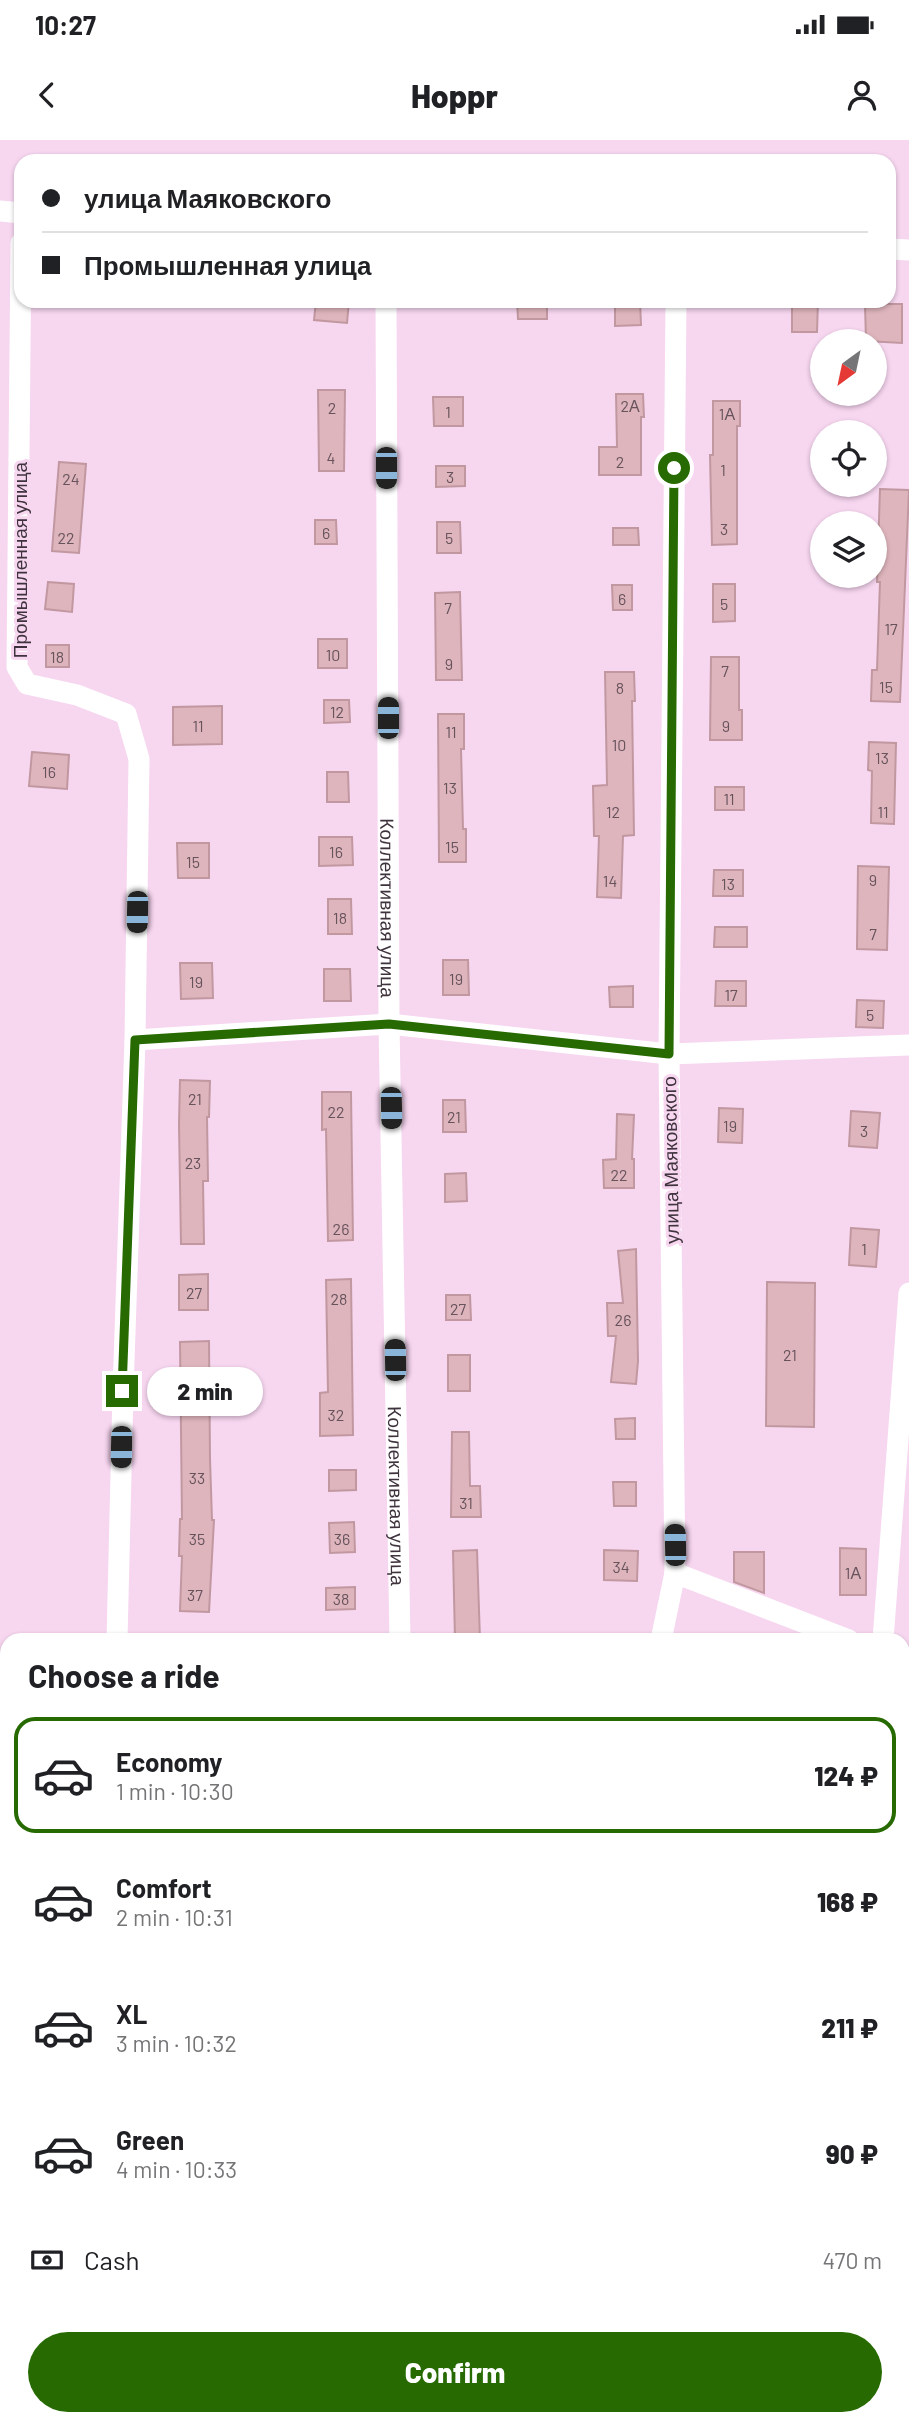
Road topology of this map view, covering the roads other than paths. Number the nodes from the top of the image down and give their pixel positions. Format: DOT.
graph roads {
  1 [pos="20,308"];
  2 [pos="386,308"];
  3 [pos="676,308"];
  4 [pos="389,1024"];
  5 [pos="135,1040"];
  6 [pos="909,1045"];
  7 [pos="669,1054"];
  8 [pos="909,1293"];
  9 [pos="676,1573"];
  10 [pos="117,1633"];
  11 [pos="400,1633"];
  12 [pos="663,1633"];
  13 [pos="831,1633"];
  14 [pos="884,1633"];
  1 -- 5 [label="street, Промышленная улица"];
  2 -- 4 [label="street, Коллективная улица"];
  3 -- 7 [label="street, улица Маяковского"];
  4 -- 5 [label="street"];
  4 -- 7 [label="street"];
  4 -- 11 [label="street, Коллективная улица"];
  5 -- 10 [label="street, Промышленная улица"];
  6 -- 7 [label="street"];
  7 -- 9 [label="street, улица Маяковского"];
  8 -- 14 [label="street"];
  9 -- 12 [label="street, улица Маяковского"];
  9 -- 13 [label="street"];
}
